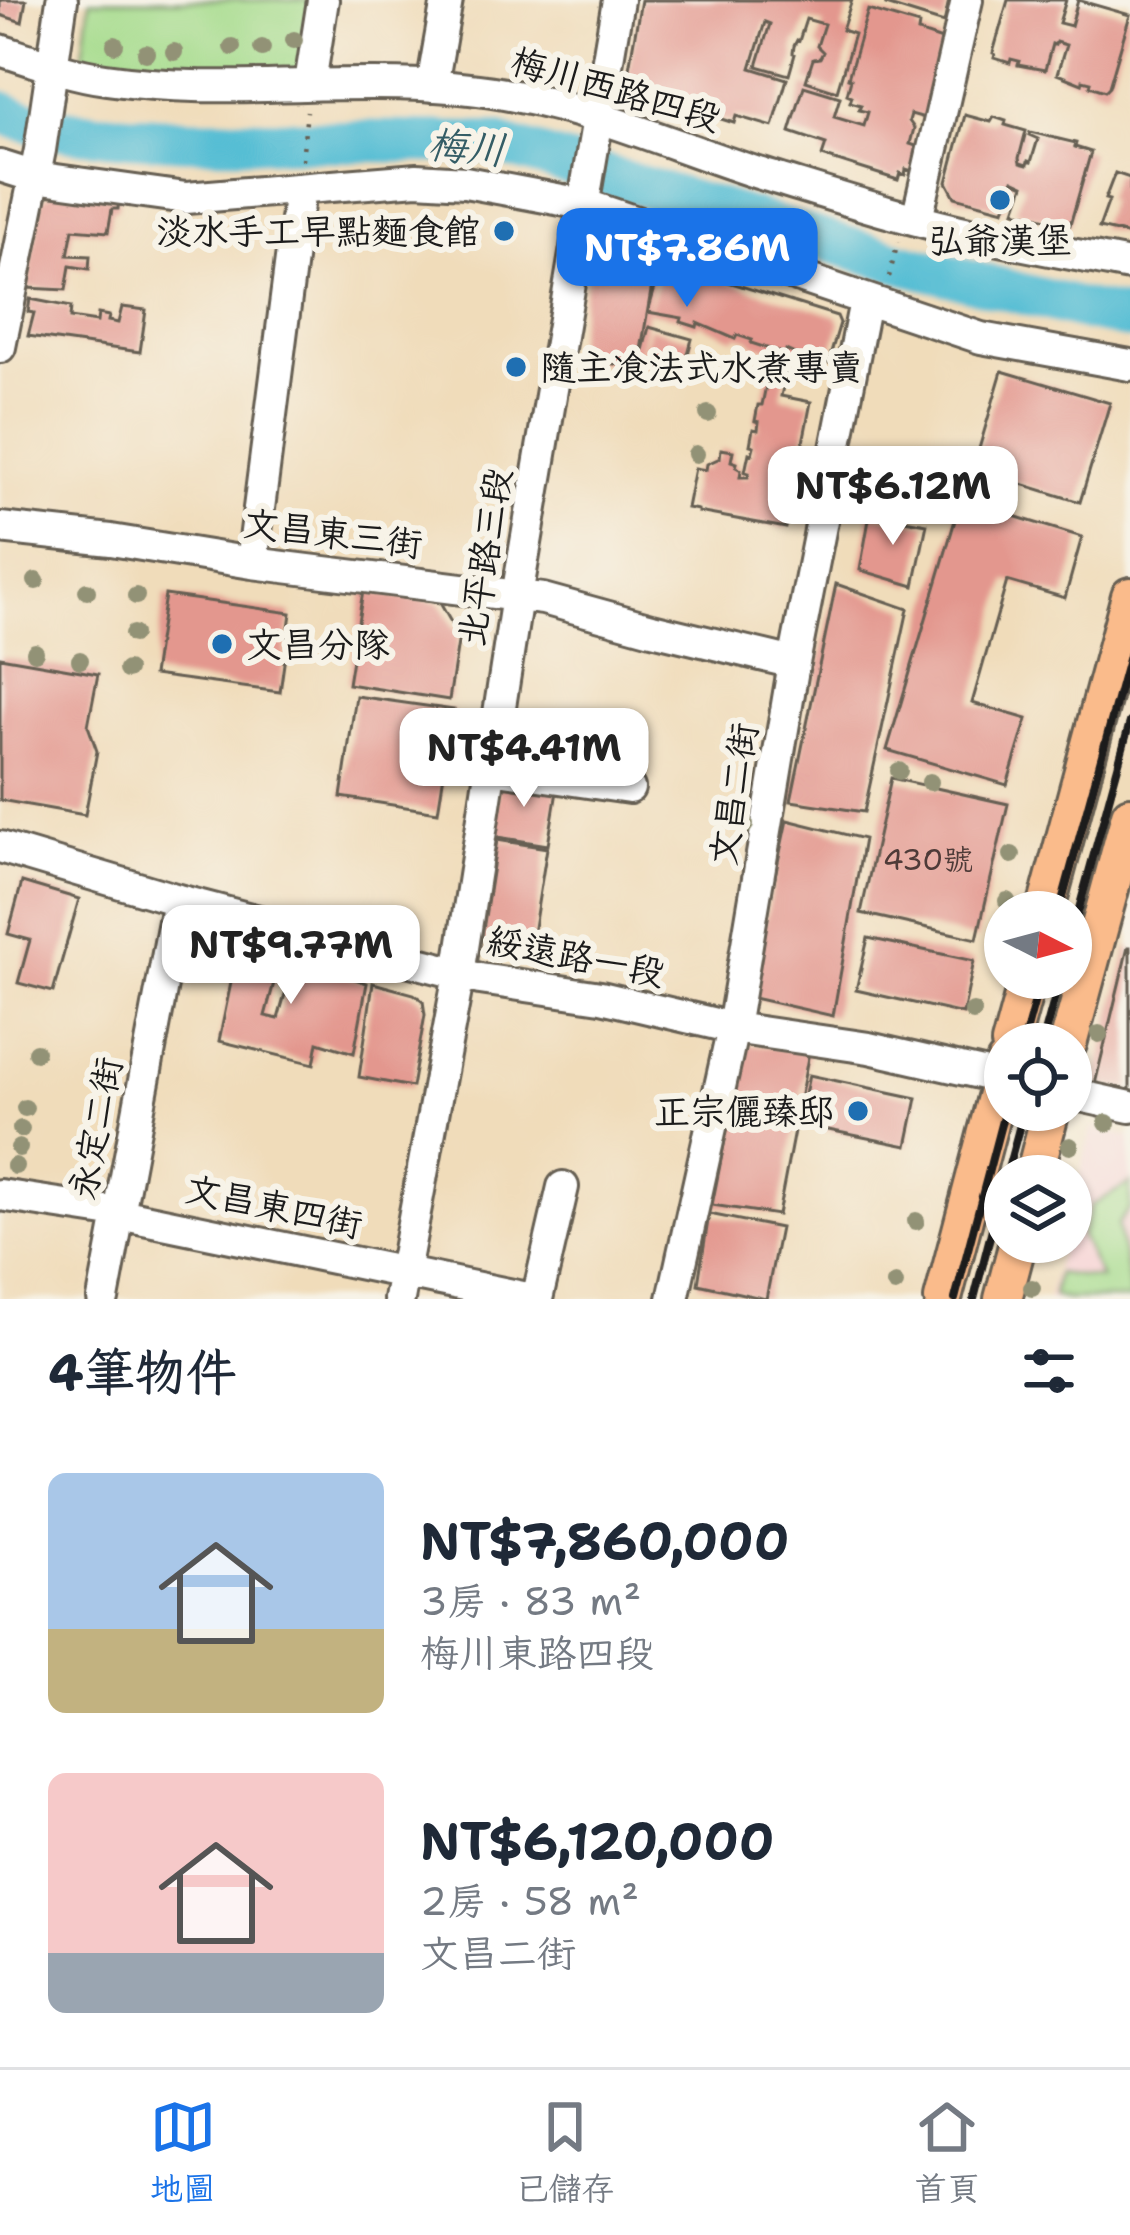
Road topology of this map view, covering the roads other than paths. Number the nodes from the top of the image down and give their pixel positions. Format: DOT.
graph roads {
  1 [pos="62,0"];
  2 [pos="323,0"];
  3 [pos="447,0"];
  4 [pos="618,0"];
  5 [pos="968,0"];
  6 [pos="0,50"];
  7 [pos="54,66"];
  8 [pos="310,83"];
  9 [pos="432,86"];
  10 [pos="598,116"];
  11 [pos="0,166"];
  12 [pos="35,177"];
  13 [pos="299,189"];
  14 [pos="585,194"];
  15 [pos="909,226"];
  16 [pos="1130,265"];
  17 [pos="874,304"];
  18 [pos="0,347"];
  19 [pos="1130,365"];
  20 [pos="0,528"];
  21 [pos="252,563"];
  22 [pos="517,596"];
  23 [pos="1130,596"];
  24 [pos="794,663"];
  25 [pos="491,768"];
  26 [pos="629,788"];
  27 [pos="1128,831"];
  28 [pos="0,848"];
  29 [pos="1051,891"];
  30 [pos="1119,899"];
  31 [pos="178,900"];
  32 [pos="458,974"];
  33 [pos="1075,1023"];
  34 [pos="733,1028"];
  35 [pos="984,1063"];
  36 [pos="1092,1099"];
  37 [pos="1130,1107"];
  38 [pos="988,1131"];
  39 [pos="563,1187"];
  40 [pos="0,1195"];
  41 [pos="119,1214"];
  42 [pos="1012,1263"];
  43 [pos="401,1286"];
  44 [pos="103,1299"];
  45 [pos="534,1299"];
  46 [pos="673,1299"];
  47 [pos="943,1299"];
  48 [pos="1003,1299"];
  1 -- 7 [label="street"];
  2 -- 8 [label="street"];
  3 -- 9 [label="street"];
  4 -- 10 [label="street, 北平路三段"];
  5 -- 15 [label="street"];
  6 -- 7 [label="street, 梅川西路四段"];
  7 -- 8 [label="street, 梅川西路四段"];
  7 -- 12 [label="street"];
  8 -- 9 [label="street, 梅川西路四段"];
  9 -- 10 [label="street, 梅川西路四段"];
  10 -- 14 [label="street, 北平路三段"];
  10 -- 15 [label="street, 梅川西路四段"];
  11 -- 12 [label="street"];
  12 -- 13 [label="street"];
  12 -- 18 [label="street"];
  13 -- 14 [label="street"];
  13 -- 21 [label="street"];
  14 -- 17 [label="street"];
  14 -- 22 [label="street, 北平路三段"];
  15 -- 16 [label="street, 梅川西路四段"];
  17 -- 19 [label="street"];
  17 -- 24 [label="street, 文昌二街"];
  20 -- 21 [label="street, 文昌東三街"];
  21 -- 22 [label="street, 文昌東三街"];
  22 -- 24 [label="street, 文昌東三街"];
  22 -- 25 [label="street, 北平路三段"];
  23 -- 29 [label="main road"];
  24 -- 34 [label="street, 文昌二街"];
  25 -- 26 [label="street"];
  25 -- 32 [label="street, 北平路三段"];
  27 -- 30 [label="main road"];
  28 -- 31 [label="street, 綏遠路一段"];
  30 -- 33 [label="main road"];
  31 -- 32 [label="street, 綏遠路一段"];
  31 -- 41 [label="street, 永定二街"];
  32 -- 34 [label="street, 綏遠路一段"];
  32 -- 43 [label="street, 北平路三段"];
  34 -- 35 [label="street, 綏遠路一段"];
  34 -- 46 [label="street, 文昌二街"];
  36 -- 37 [label="street"];
  38 -- 47 [label="main road"];
  39 -- 45 [label="street"];
  40 -- 41 [label="street, 文昌東四街"];
  41 -- 43 [label="street, 文昌東四街"];
  41 -- 44 [label="street, 永定二街"];
  42 -- 48 [label="main road"];
  43 -- 45 [label="street, 文昌東四街"];
}
